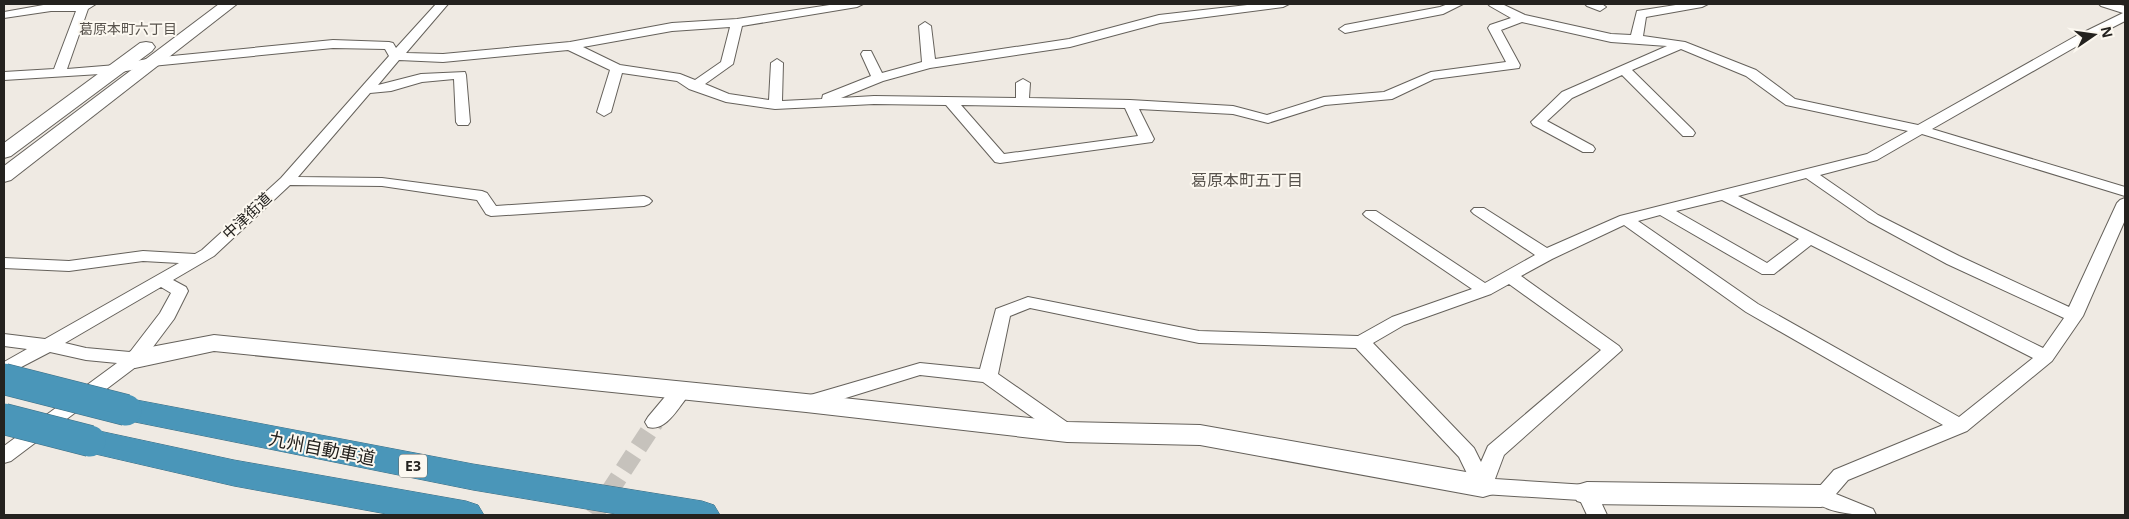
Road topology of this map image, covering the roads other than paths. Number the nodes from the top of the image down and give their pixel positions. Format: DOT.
graph roads {
  1 [pos="204,4"];
  2 [pos="230,4"];
  3 [pos="442,4"];
  4 [pos="856,4"];
  5 [pos="1283,4"];
  6 [pos="1456,4"];
  7 [pos="1494,4"];
  8 [pos="1702,4"];
  9 [pos="2105,4"];
  10 [pos="87,5"];
  11 [pos="2125,10"];
  12 [pos="4,15"];
  13 [pos="2125,16"];
  14 [pos="1520,18"];
  15 [pos="737,23"];
  16 [pos="925,26"];
  17 [pos="1345,30"];
  18 [pos="1636,40"];
  19 [pos="1681,45"];
  20 [pos="570,46"];
  21 [pos="867,54"];
  22 [pos="395,56"];
  23 [pos="152,62"];
  24 [pos="778,64"];
  25 [pos="929,64"];
  26 [pos="617,68"];
  27 [pos="116,69"];
  28 [pos="1624,69"];
  29 [pos="59,73"];
  30 [pos="4,76"];
  31 [pos="878,78"];
  32 [pos="1023,83"];
  33 [pos="694,86"];
  34 [pos="365,90"];
  35 [pos="950,101"];
  36 [pos="1022,102"];
  37 [pos="812,104"];
  38 [pos="1130,104"];
  39 [pos="775,105"];
  40 [pos="604,112"];
  41 [pos="463,122"];
  42 [pos="1922,130"];
  43 [pos="1688,134"];
  44 [pos="1588,149"];
  45 [pos="4,152"];
  46 [pos="1809,174"];
  47 [pos="4,176"];
  48 [pos="286,180"];
  49 [pos="2125,192"];
  50 [pos="1724,196"];
  51 [pos="644,201"];
  52 [pos="2125,203"];
  53 [pos="1662,210"];
  54 [pos="1479,211"];
  55 [pos="1371,214"];
  56 [pos="1625,218"];
  57 [pos="1810,238"];
  58 [pos="1546,255"];
  59 [pos="196,259"];
  60 [pos="4,263"];
  61 [pos="1509,276"];
  62 [pos="161,280"];
  63 [pos="1485,290"];
  64 [pos="2074,316"];
  65 [pos="4,340"];
  66 [pos="1362,342"];
  67 [pos="47,345"];
  68 [pos="2046,356"];
  69 [pos="135,359"];
  70 [pos="4,370"];
  71 [pos="988,376"];
  72 [pos="4,379"];
  73 [pos="681,391"];
  74 [pos="806,403"];
  75 [pos="4,419"];
  76 [pos="655,422"];
  77 [pos="1960,426"];
  78 [pos="1067,432"];
  79 [pos="4,456"];
  80 [pos="1483,486"];
  81 [pos="1821,496"];
  82 [pos="1592,504"];
  83 [pos="466,515"];
  84 [pos="702,515"];
  85 [pos="1866,515"];
  1 -- 27 [label="street"];
  2 -- 23 [label="street"];
  3 -- 22 [label="street, 中津街道"];
  4 -- 15 [label="street"];
  5 -- 25 [label="street"];
  6 -- 17 [label="street"];
  7 -- 14 [label="street"];
  8 -- 18 [label="street"];
  9 -- 11 [label="street"];
  10 -- 12 [label="street"];
  10 -- 29 [label="street"];
  13 -- 42 [label="street"];
  14 -- 18 [label="street"];
  14 -- 38 [label="street"];
  15 -- 20 [label="street"];
  15 -- 33 [label="street"];
  16 -- 25 [label="street"];
  18 -- 19 [label="street"];
  19 -- 28 [label="street"];
  19 -- 42 [label="street"];
  20 -- 22 [label="street"];
  20 -- 26 [label="street"];
  21 -- 31 [label="street"];
  22 -- 23 [label="street"];
  22 -- 34 [label="street, 中津街道"];
  23 -- 27 [label="street"];
  23 -- 47 [label="street"];
  24 -- 39 [label="street"];
  25 -- 31 [label="street"];
  26 -- 33 [label="street"];
  26 -- 40 [label="street"];
  27 -- 29 [label="street"];
  27 -- 45 [label="street"];
  28 -- 43 [label="street"];
  28 -- 44 [label="street"];
  29 -- 30 [label="street"];
  31 -- 37 [label="street"];
  32 -- 36 [label="street"];
  33 -- 39 [label="street"];
  34 -- 41 [label="street"];
  34 -- 48 [label="street, 中津街道"];
  35 -- 36 [label="street"];
  35 -- 37 [label="street"];
  35 -- 38 [label="street"];
  36 -- 38 [label="street"];
  37 -- 39 [label="street"];
  42 -- 46 [label="street"];
  42 -- 49 [label="street"];
  46 -- 50 [label="street"];
  46 -- 64 [label="street"];
  48 -- 51 [label="street"];
  48 -- 59 [label="street, 中津街道"];
  50 -- 53 [label="street"];
  50 -- 57 [label="street"];
  52 -- 64 [label="street"];
  53 -- 56 [label="street"];
  53 -- 57 [label="street"];
  54 -- 58 [label="street"];
  55 -- 63 [label="street"];
  56 -- 58 [label="street"];
  56 -- 77 [label="street"];
  57 -- 68 [label="street"];
  58 -- 61 [label="street"];
  59 -- 60 [label="street"];
  59 -- 62 [label="street, 中津街道"];
  61 -- 63 [label="street"];
  61 -- 80 [label="street"];
  62 -- 67 [label="street, 中津街道"];
  62 -- 69 [label="street"];
  63 -- 66 [label="street"];
  64 -- 68 [label="street"];
  65 -- 67 [label="street"];
  66 -- 71 [label="street"];
  66 -- 80 [label="street"];
  67 -- 69 [label="street"];
  67 -- 70 [label="street, 中津街道"];
  68 -- 77 [label="street"];
  69 -- 73 [label="street"];
  69 -- 79 [label="street"];
  71 -- 74 [label="street"];
  71 -- 78 [label="street"];
  72 -- 84 [label="highway, 九州自動車道 / E3, bridge"];
  73 -- 74 [label="street"];
  73 -- 76 [label="street"];
  74 -- 78 [label="street"];
  75 -- 83 [label="highway, bridge"];
  77 -- 81 [label="street"];
  78 -- 80 [label="street"];
  80 -- 82 [label="street"];
  81 -- 82 [label="street"];
  81 -- 85 [label="street"];
}
